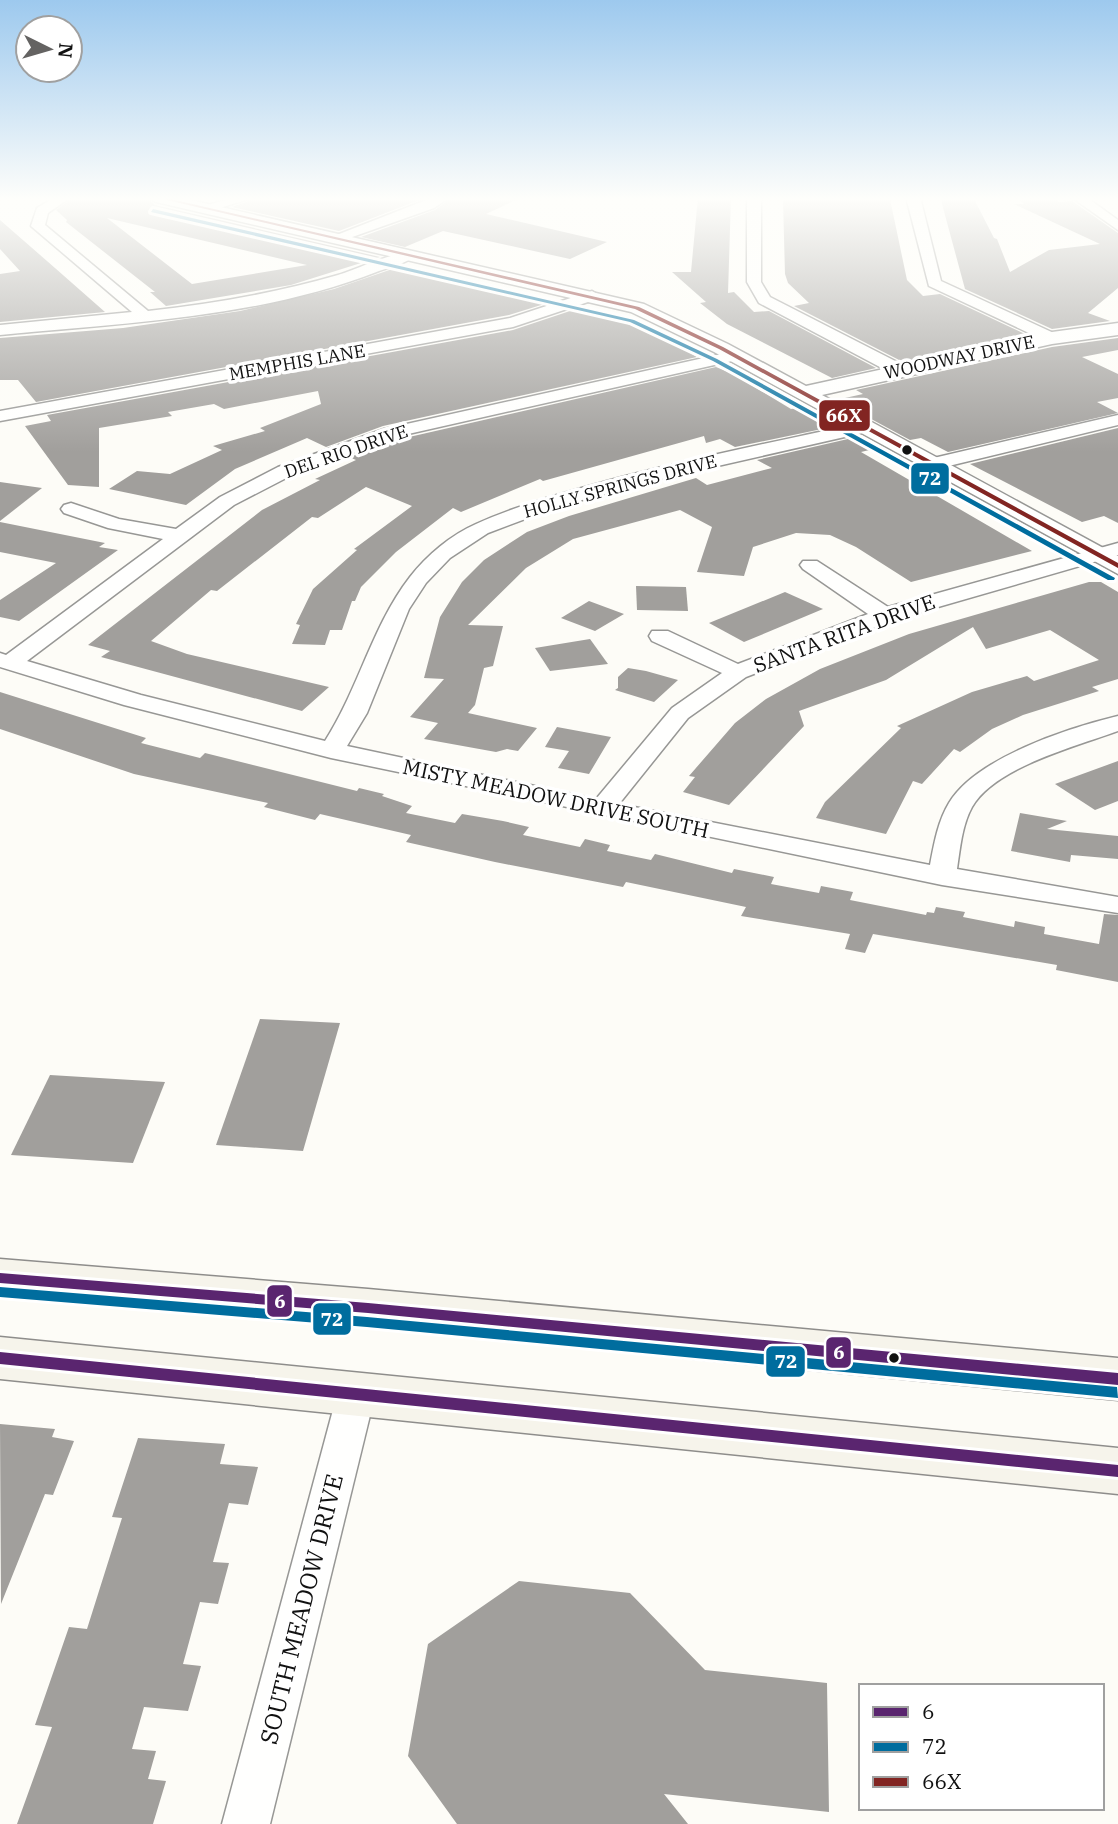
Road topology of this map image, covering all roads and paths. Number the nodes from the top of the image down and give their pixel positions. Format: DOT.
graph roads {
  1 [pos="105,282"];
  2 [pos="333,282"];
  3 [pos="532,282"];
  4 [pos="754,282"];
  5 [pos="934,282"];
  6 [pos="592,296"];
  7 [pos="143,314"];
  8 [pos="1118,329"];
  9 [pos="0,330"];
  10 [pos="1052,338"];
  11 [pos="735,356"];
  12 [pos="899,370"];
  13 [pos="802,393"];
  14 [pos="0,416"];
  15 [pos="1118,420"];
  16 [pos="865,427"];
  17 [pos="932,464"];
  18 [pos="71,509"];
  19 [pos="179,536"];
  20 [pos="1107,552"];
  21 [pos="810,565"];
  22 [pos="1118,566"];
  23 [pos="885,615"];
  24 [pos="660,636"];
  25 [pos="5,662"];
  26 [pos="738,673"];
  27 [pos="1118,723"];
  28 [pos="331,751"];
  29 [pos="602,808"];
  30 [pos="942,877"];
  31 [pos="1118,905"];
  32 [pos="0,1278"];
  33 [pos="0,1358"];
  34 [pos="1118,1379"];
  35 [pos="356,1395"];
  36 [pos="1118,1471"];
  37 [pos="246,1824"];
  1 -- 7 [label="street"];
  2 -- 7 [label="street"];
  3 -- 6 [label="street"];
  4 -- 12 [label="street"];
  5 -- 10 [label="street"];
  6 -- 11 [label="street"];
  6 -- 14 [label="street, MEMPHIS LANE"];
  7 -- 9 [label="street"];
  8 -- 10 [label="street, WOODWAY DRIVE"];
  10 -- 12 [label="street, WOODWAY DRIVE"];
  11 -- 13 [label="street"];
  11 -- 19 [label="street, DEL RIO DRIVE"];
  12 -- 13 [label="street, WOODWAY DRIVE"];
  13 -- 16 [label="street"];
  15 -- 17 [label="street"];
  16 -- 17 [label="street"];
  16 -- 28 [label="street, HOLLY SPRINGS DRIVE"];
  17 -- 20 [label="street"];
  18 -- 19 [label="street"];
  19 -- 25 [label="street, DEL RIO DRIVE"];
  20 -- 22 [label="street"];
  20 -- 23 [label="street, SANTA RITA DRIVE"];
  21 -- 23 [label="street"];
  23 -- 26 [label="street, SANTA RITA DRIVE"];
  24 -- 26 [label="street"];
  25 -- 28 [label="street, MISTY MEADOW DRIVE SOUTH"];
  26 -- 29 [label="street, SANTA RITA DRIVE"];
  27 -- 30 [label="street"];
  28 -- 29 [label="street, MISTY MEADOW DRIVE SOUTH"];
  29 -- 30 [label="street, MISTY MEADOW DRIVE SOUTH"];
  30 -- 31 [label="street, MISTY MEADOW DRIVE SOUTH"];
  32 -- 34 [label="main road"];
  33 -- 35 [label="main road"];
  35 -- 36 [label="main road"];
  35 -- 37 [label="street, SOUTH MEADOW DRIVE"];
}
